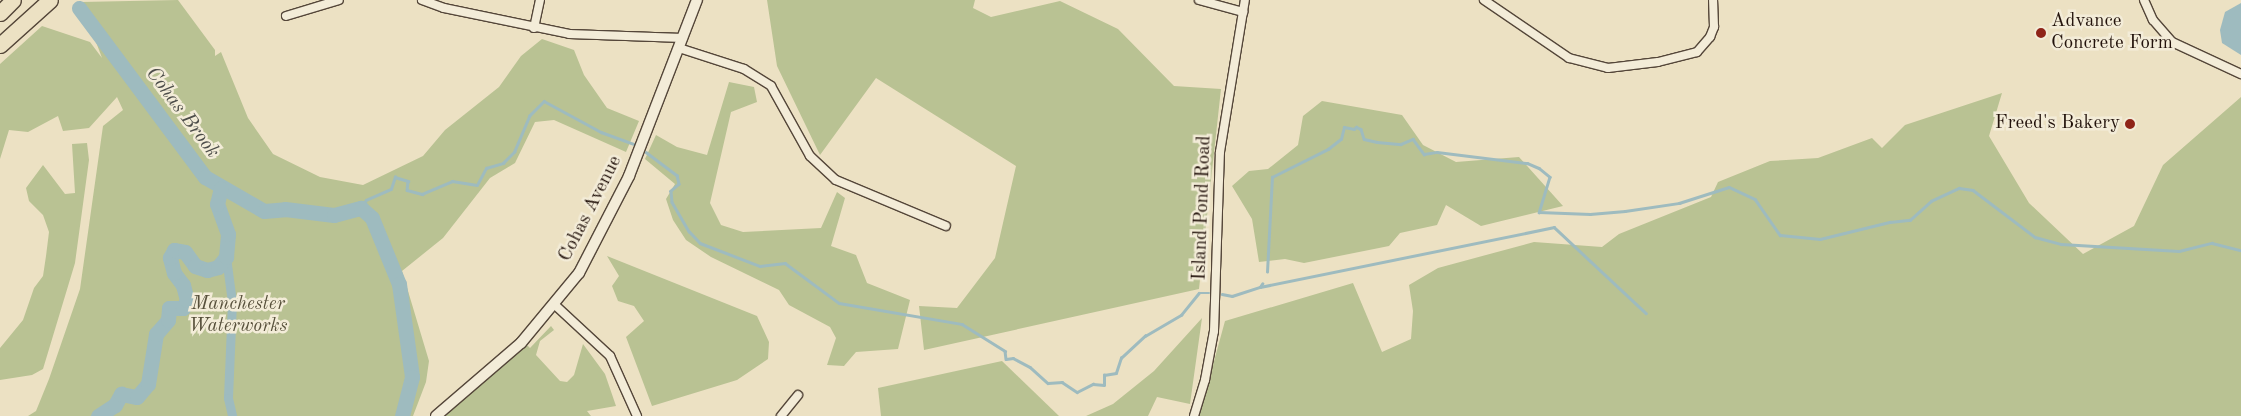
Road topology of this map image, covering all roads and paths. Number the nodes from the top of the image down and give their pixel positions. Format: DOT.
graph roads {
  1 [pos="13,0"];
  2 [pos="50,0"];
  3 [pos="339,0"];
  4 [pos="422,0"];
  5 [pos="540,0"];
  6 [pos="697,0"];
  7 [pos="1199,0"];
  8 [pos="1245,0"];
  9 [pos="1484,0"];
  10 [pos="1713,0"];
  11 [pos="2144,0"];
  12 [pos="1242,12"];
  13 [pos="0,13"];
  14 [pos="286,16"];
  15 [pos="534,28"];
  16 [pos="683,38"];
  17 [pos="0,45"];
  18 [pos="678,48"];
  19 [pos="2241,74"];
  20 [pos="946,226"];
  21 [pos="554,305"];
  22 [pos="798,395"];
  23 [pos="436,416"];
  24 [pos="637,416"];
  25 [pos="781,416"];
  26 [pos="1194,416"];
  1 -- 13 [label="highway"];
  2 -- 17 [label="highway"];
  3 -- 14 [label="street"];
  4 -- 15 [label="street"];
  5 -- 15 [label="street"];
  6 -- 16 [label="street, Cohas Avenue"];
  7 -- 12 [label="street"];
  8 -- 12 [label="street, Island Pond Road"];
  9 -- 10 [label="street"];
  11 -- 19 [label="street"];
  12 -- 26 [label="street, Island Pond Road"];
  15 -- 16 [label="street"];
  16 -- 18 [label="street, Cohas Avenue"];
  18 -- 20 [label="street"];
  18 -- 21 [label="street, Cohas Avenue"];
  21 -- 23 [label="street, Cohas Avenue"];
  21 -- 24 [label="street"];
  22 -- 25 [label="street"];
}
